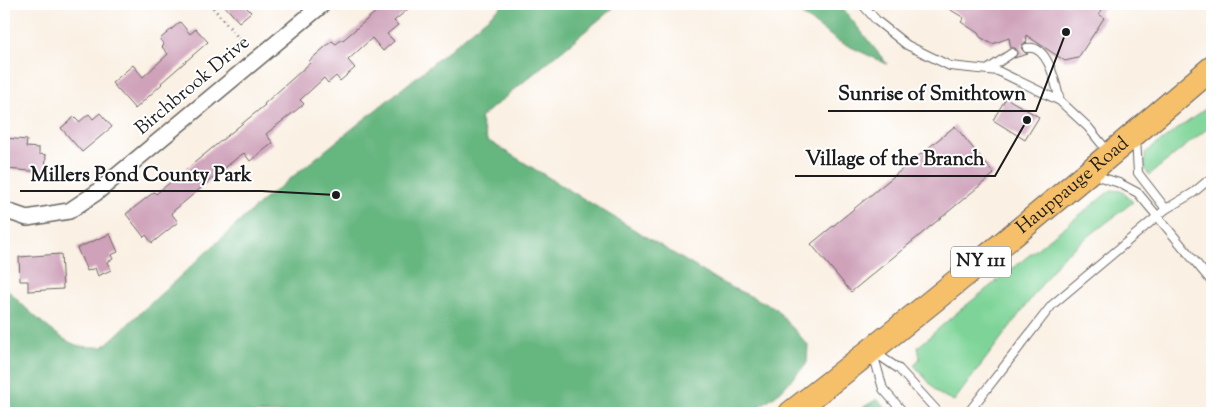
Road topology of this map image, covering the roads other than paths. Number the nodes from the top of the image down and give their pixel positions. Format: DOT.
graph roads {
  1 [pos="324,4"];
  2 [pos="862,4"];
  3 [pos="1027,48"];
  4 [pos="1012,54"];
  5 [pos="1212,68"];
  6 [pos="987,70"];
  7 [pos="1060,101"];
  8 [pos="1135,133"];
  9 [pos="1111,155"];
  10 [pos="1089,174"];
  11 [pos="1212,177"];
  12 [pos="4,210"];
  13 [pos="1166,210"];
  14 [pos="1157,217"];
  15 [pos="1212,282"];
  16 [pos="872,351"];
  17 [pos="791,413"];
  18 [pos="904,413"];
  19 [pos="939,413"];
  20 [pos="968,413"];
  1 -- 12 [label="street, Birchbrook Drive"];
  2 -- 6 [label="lane"];
  3 -- 7 [label="lane"];
  4 -- 6 [label="lane"];
  5 -- 8 [label="main road, Hauppauge Road / NY 111"];
  6 -- 7 [label="lane"];
  7 -- 9 [label="lane"];
  8 -- 9 [label="main road, Hauppauge Road / NY 111"];
  8 -- 13 [label="lane"];
  9 -- 10 [label="main road, Hauppauge Road / NY 111"];
  10 -- 14 [label="lane"];
  10 -- 16 [label="main road, Hauppauge Road / NY 111"];
  11 -- 13 [label="lane"];
  13 -- 14 [label="lane"];
  14 -- 15 [label="lane"];
  14 -- 20 [label="lane"];
  16 -- 17 [label="main road, Hauppauge Road / NY 111"];
  16 -- 18 [label="lane"];
  16 -- 19 [label="lane"];
}
